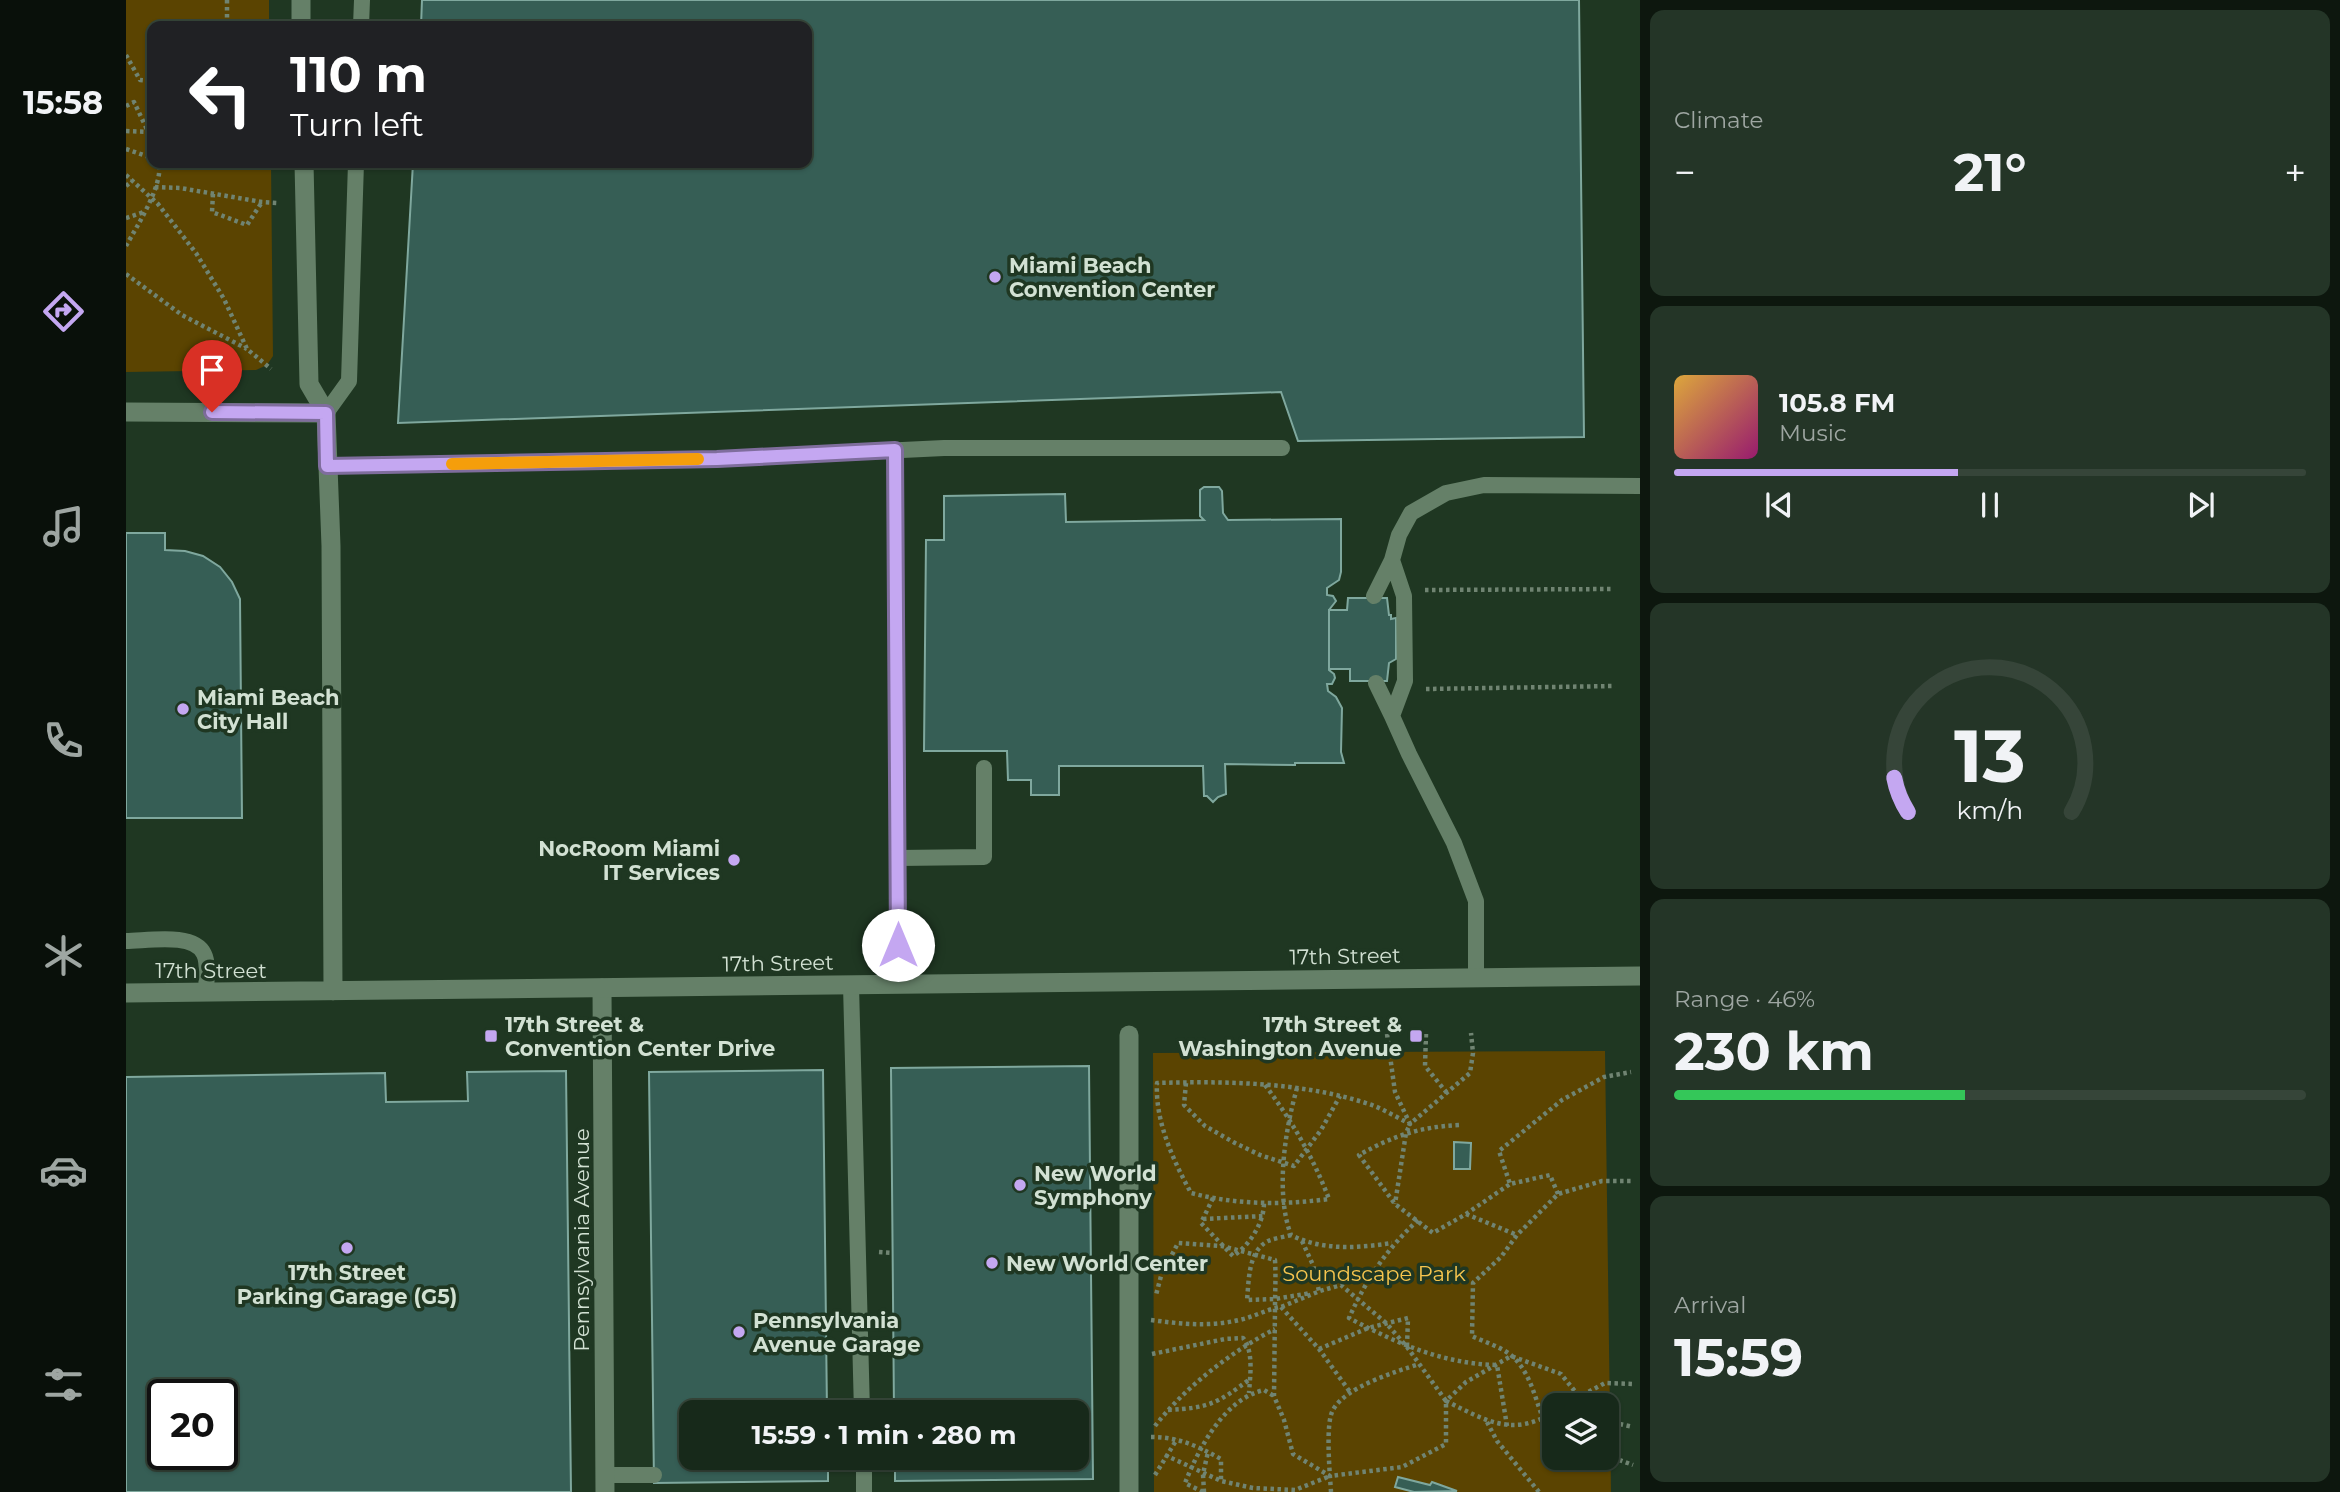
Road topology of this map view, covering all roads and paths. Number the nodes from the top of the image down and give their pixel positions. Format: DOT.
graph roads {
  1 [pos="227,0"];
  2 [pos="301,0"];
  3 [pos="362,0"];
  4 [pos="227,21"];
  5 [pos="301,21"];
  6 [pos="361,21"];
  7 [pos="126,55"];
  8 [pos="147,81"];
  9 [pos="126,106"];
  10 [pos="147,126"];
  11 [pos="126,131"];
  12 [pos="147,132"];
  13 [pos="126,149"];
  14 [pos="147,156"];
  15 [pos="160,168"];
  16 [pos="304,168"];
  17 [pos="356,168"];
  18 [pos="126,175"];
  19 [pos="132,181"];
  20 [pos="126,186"];
  21 [pos="155,187"];
  22 [pos="213,194"];
  23 [pos="151,198"];
  24 [pos="262,202"];
  25 [pos="278,203"];
  26 [pos="144,212"];
  27 [pos="126,218"];
  28 [pos="126,246"];
  29 [pos="126,274"];
  30 [pos="247,349"];
  31 [pos="271,369"];
  32 [pos="126,412"];
  33 [pos="326,413"];
  34 [pos="1282,448"];
  35 [pos="895,450"];
  36 [pos="327,466"];
  37 [pos="1640,486"];
  38 [pos="1392,560"];
  39 [pos="1614,589"];
  40 [pos="1424,590"];
  41 [pos="1374,596"];
  42 [pos="1376,683"];
  43 [pos="1615,686"];
  44 [pos="1425,689"];
  45 [pos="1392,716"];
  46 [pos="984,768"];
  47 [pos="898,858"];
  48 [pos="126,941"];
  49 [pos="1640,976"];
  50 [pos="1476,977"];
  51 [pos="899,984"];
  52 [pos="851,985"];
  53 [pos="602,988"];
  54 [pos="333,991"];
  55 [pos="126,993"];
  56 [pos="206,993"];
  57 [pos="1471,1033"];
  58 [pos="1387,1034"];
  59 [pos="1426,1034"];
  60 [pos="1129,1035"];
  61 [pos="1631,1072"];
  62 [pos="1186,1083"];
  63 [pos="1265,1085"];
  64 [pos="1297,1088"];
  65 [pos="1447,1093"];
  66 [pos="1340,1096"];
  67 [pos="1289,1117"];
  68 [pos="1410,1124"];
  69 [pos="1459,1125"];
  70 [pos="1406,1133"];
  71 [pos="1307,1149"];
  72 [pos="1284,1163"];
  73 [pos="1632,1181"];
  74 [pos="1510,1184"];
  75 [pos="1559,1194"];
  76 [pos="1213,1198"];
  77 [pos="1264,1203"];
  78 [pos="1285,1203"];
  79 [pos="1395,1204"];
  80 [pos="1466,1214"];
  81 [pos="1264,1216"];
  82 [pos="1203,1219"];
  83 [pos="1418,1220"];
  84 [pos="1291,1234"];
  85 [pos="1517,1235"];
  86 [pos="1302,1240"];
  87 [pos="1393,1243"];
  88 [pos="1222,1246"];
  89 [pos="1242,1250"];
  90 [pos="1255,1254"];
  91 [pos="1320,1291"];
  92 [pos="1358,1298"];
  93 [pos="1275,1299"];
  94 [pos="1278,1308"];
  95 [pos="1129,1316"];
  96 [pos="1150,1320"];
  97 [pos="1386,1323"];
  98 [pos="1368,1328"];
  99 [pos="1275,1329"];
  100 [pos="1247,1343"];
  101 [pos="1407,1347"];
  102 [pos="1320,1349"];
  103 [pos="1511,1356"];
  104 [pos="1129,1359"];
  105 [pos="1419,1364"];
  106 [pos="1497,1365"];
  107 [pos="1250,1379"];
  108 [pos="1633,1384"];
  109 [pos="1350,1392"];
  110 [pos="1250,1393"];
  111 [pos="1577,1393"];
  112 [pos="1585,1393"];
  113 [pos="1274,1396"];
  114 [pos="862,1400"];
  115 [pos="1446,1401"];
  116 [pos="1167,1410"];
  117 [pos="1542,1419"];
  118 [pos="1486,1421"];
  119 [pos="1619,1424"];
  120 [pos="1507,1426"];
  121 [pos="1633,1427"];
  122 [pos="1177,1439"];
  123 [pos="1202,1449"];
  124 [pos="1208,1452"];
  125 [pos="1166,1455"];
  126 [pos="1619,1460"];
  127 [pos="1633,1465"];
  128 [pos="1191,1468"];
  129 [pos="864,1470"];
  130 [pos="1203,1474"];
  131 [pos="654,1475"];
  132 [pos="1330,1476"];
  133 [pos="1149,1481"];
  134 [pos="1221,1481"];
  135 [pos="605,1484"];
  136 [pos="864,1492"];
  137 [pos="1129,1492"];
  138 [pos="1331,1492"];
  139 [pos="1539,1492"];
  1 -- 4 [label="path"];
  2 -- 5 [label="street"];
  3 -- 6 [label="lane"];
  7 -- 8 [label="path"];
  9 -- 10 [label="path"];
  11 -- 12 [label="path"];
  13 -- 14 [label="path"];
  15 -- 21 [label="path"];
  16 -- 33 [label="street"];
  17 -- 33 [label="lane"];
  18 -- 19 [label="path"];
  19 -- 20 [label="path"];
  19 -- 23 [label="path"];
  21 -- 22 [label="path"];
  21 -- 23 [label="path"];
  22 -- 24 [label="path"];
  22 -- 24 [label="path"];
  23 -- 26 [label="path"];
  23 -- 30 [label="path"];
  24 -- 25 [label="path"];
  26 -- 27 [label="path"];
  26 -- 28 [label="path"];
  29 -- 30 [label="path"];
  30 -- 31 [label="path"];
  32 -- 33 [label="street"];
  33 -- 36 [label="street"];
  34 -- 35 [label="lane"];
  35 -- 36 [label="lane"];
  35 -- 47 [label="lane"];
  36 -- 54 [label="street"];
  37 -- 38 [label="lane"];
  38 -- 41 [label="lane"];
  38 -- 45 [label="lane"];
  39 -- 40 [label="path"];
  42 -- 45 [label="lane"];
  43 -- 44 [label="path"];
  45 -- 50 [label="lane"];
  46 -- 47 [label="lane"];
  47 -- 51 [label="lane"];
  48 -- 56 [label="lane"];
  49 -- 50 [label="street, 17th Street"];
  50 -- 51 [label="street, 17th Street"];
  51 -- 52 [label="street, 17th Street"];
  52 -- 53 [label="street, 17th Street"];
  52 -- 114 [label="lane"];
  53 -- 54 [label="street, 17th Street"];
  53 -- 135 [label="street, Pennsylvania Avenue"];
  54 -- 56 [label="street, 17th Street"];
  55 -- 56 [label="street, 17th Street"];
  57 -- 65 [label="path"];
  58 -- 68 [label="path"];
  59 -- 65 [label="path"];
  60 -- 95 [label="street"];
  61 -- 74 [label="path"];
  62 -- 63 [label="path"];
  62 -- 72 [label="path"];
  62 -- 76 [label="path"];
  63 -- 64 [label="path"];
  63 -- 67 [label="path"];
  64 -- 66 [label="path"];
  64 -- 67 [label="path"];
  65 -- 68 [label="path"];
  66 -- 68 [label="path"];
  66 -- 71 [label="path"];
  67 -- 71 [label="path"];
  67 -- 72 [label="path"];
  68 -- 70 [label="path"];
  69 -- 70 [label="path"];
  70 -- 79 [label="path"];
  70 -- 79 [label="path"];
  71 -- 72 [label="path"];
  71 -- 78 [label="path"];
  72 -- 78 [label="path"];
  73 -- 75 [label="path"];
  74 -- 75 [label="path"];
  74 -- 80 [label="path"];
  75 -- 85 [label="path"];
  76 -- 77 [label="path"];
  76 -- 82 [label="path"];
  77 -- 78 [label="path"];
  77 -- 81 [label="path"];
  78 -- 84 [label="path"];
  79 -- 83 [label="path"];
  80 -- 83 [label="path"];
  80 -- 85 [label="path"];
  81 -- 82 [label="path"];
  81 -- 89 [label="path"];
  82 -- 88 [label="path"];
  83 -- 87 [label="path"];
  84 -- 86 [label="path"];
  84 -- 90 [label="path"];
  85 -- 103 [label="path"];
  86 -- 87 [label="path"];
  86 -- 91 [label="path"];
  87 -- 92 [label="path"];
  88 -- 89 [label="path"];
  88 -- 96 [label="path"];
  89 -- 90 [label="path"];
  90 -- 93 [label="path"];
  90 -- 93 [label="path"];
  91 -- 92 [label="path"];
  91 -- 93 [label="path"];
  91 -- 94 [label="path"];
  92 -- 97 [label="path"];
  92 -- 98 [label="path"];
  93 -- 94 [label="path"];
  94 -- 96 [label="path"];
  94 -- 99 [label="path"];
  94 -- 102 [label="path"];
  95 -- 96 [label="path"];
  95 -- 104 [label="street"];
  97 -- 98 [label="path"];
  97 -- 101 [label="path"];
  97 -- 101 [label="path"];
  98 -- 101 [label="path"];
  98 -- 102 [label="path"];
  99 -- 100 [label="path"];
  99 -- 113 [label="path"];
  100 -- 104 [label="path"];
  100 -- 107 [label="path"];
  100 -- 116 [label="path"];
  101 -- 105 [label="path"];
  101 -- 106 [label="path"];
  102 -- 109 [label="path"];
  103 -- 106 [label="path"];
  103 -- 111 [label="path"];
  103 -- 117 [label="path"];
  104 -- 137 [label="street"];
  105 -- 109 [label="path"];
  105 -- 115 [label="path"];
  106 -- 115 [label="path"];
  106 -- 120 [label="path"];
  107 -- 110 [label="path"];
  107 -- 116 [label="path"];
  108 -- 112 [label="path"];
  109 -- 132 [label="path"];
  110 -- 113 [label="path"];
  110 -- 123 [label="path"];
  113 -- 132 [label="path"];
  115 -- 118 [label="path"];
  115 -- 132 [label="path"];
  116 -- 122 [label="path"];
  117 -- 120 [label="path"];
  118 -- 120 [label="path"];
  118 -- 139 [label="path"];
  119 -- 121 [label="path"];
  122 -- 123 [label="path"];
  122 -- 125 [label="path"];
  123 -- 124 [label="path"];
  123 -- 128 [label="path"];
  124 -- 130 [label="path"];
  124 -- 134 [label="path"];
  125 -- 128 [label="path"];
  125 -- 133 [label="path"];
  126 -- 127 [label="path"];
  128 -- 130 [label="path"];
  128 -- 130 [label="path"];
  129 -- 136 [label="lane"];
  130 -- 134 [label="path"];
  131 -- 135 [label="lane"];
  132 -- 134 [label="path"];
  132 -- 138 [label="path"];
}
